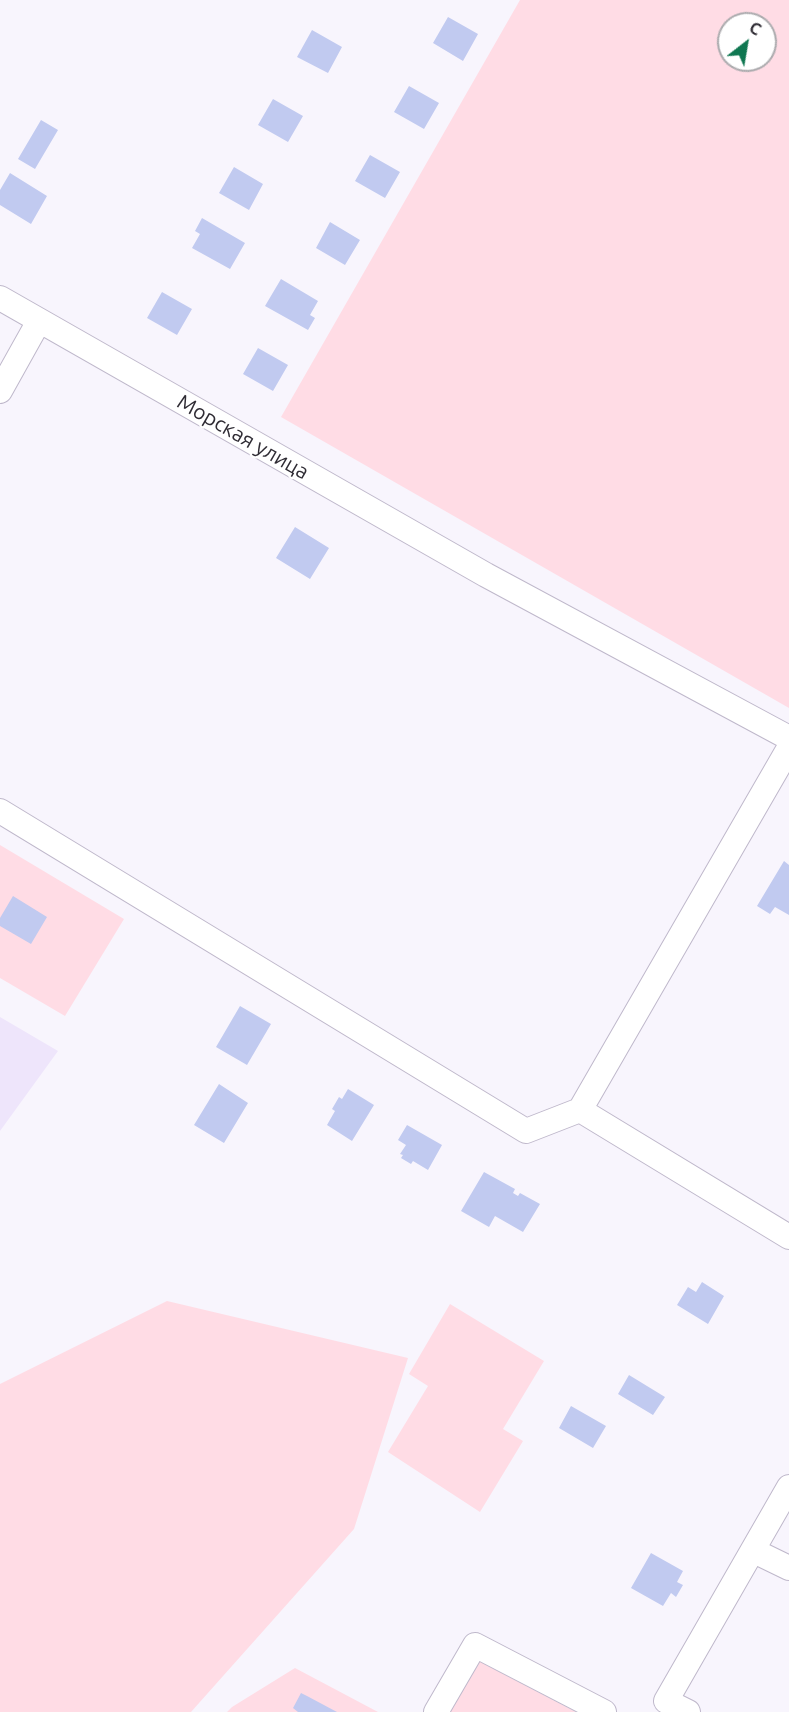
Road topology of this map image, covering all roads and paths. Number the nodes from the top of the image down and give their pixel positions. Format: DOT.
graph roads {
  1 [pos="0,298"];
  2 [pos="39,321"];
  3 [pos="0,391"];
  4 [pos="789,738"];
  5 [pos="789,748"];
  6 [pos="0,811"];
  7 [pos="580,1110"];
  8 [pos="789,1237"];
  9 [pos="789,1487"];
  10 [pos="754,1551"];
  11 [pos="789,1568"];
  12 [pos="436,1712"];
  13 [pos="604,1712"];
  14 [pos="688,1712"];
  1 -- 2 [label="street, Морская улица"];
  2 -- 3 [label="street"];
  2 -- 4 [label="street, Морская улица"];
  5 -- 7 [label="street"];
  6 -- 7 [label="street"];
  7 -- 8 [label="street"];
  9 -- 10 [label="street"];
  10 -- 11 [label="street"];
  10 -- 14 [label="street"];
  12 -- 13 [label="street"];
}
